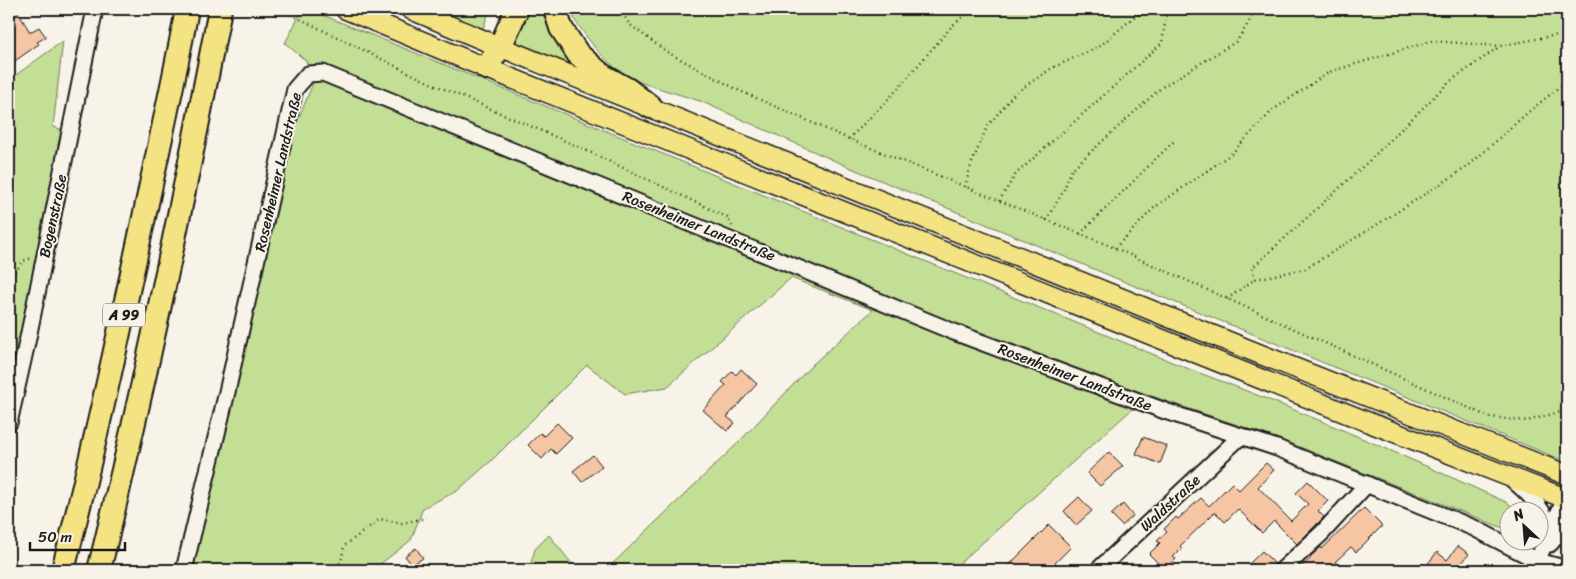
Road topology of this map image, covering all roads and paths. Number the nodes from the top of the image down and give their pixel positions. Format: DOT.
graph roads {
  1 [pos="95,9"];
  2 [pos="187,9"];
  3 [pos="220,9"];
  4 [pos="283,9"];
  5 [pos="345,9"];
  6 [pos="410,9"];
  7 [pos="499,9"];
  8 [pos="517,9"];
  9 [pos="554,9"];
  10 [pos="620,9"];
  11 [pos="972,9"];
  12 [pos="1150,9"];
  13 [pos="1167,9"];
  14 [pos="1257,9"];
  15 [pos="1567,33"];
  16 [pos="494,44"];
  17 [pos="1500,46"];
  18 [pos="486,68"];
  19 [pos="1567,81"];
  20 [pos="651,107"];
  21 [pos="849,139"];
  22 [pos="1174,140"];
  23 [pos="965,186"];
  24 [pos="999,200"];
  25 [pos="1046,220"];
  26 [pos="1080,234"];
  27 [pos="743,244"];
  28 [pos="1115,248"];
  29 [pos="45,254"];
  30 [pos="1255,279"];
  31 [pos="9,280"];
  32 [pos="1226,299"];
  33 [pos="1567,410"];
  34 [pos="9,423"];
  35 [pos="1241,436"];
  36 [pos="1567,475"];
  37 [pos="1510,477"];
  38 [pos="1367,484"];
  39 [pos="1566,497"];
  40 [pos="426,518"];
  41 [pos="1567,524"];
  42 [pos="1551,530"];
  43 [pos="1538,562"];
  44 [pos="1567,569"];
  45 [pos="63,570"];
  46 [pos="99,570"];
  47 [pos="184,570"];
  48 [pos="332,570"];
  49 [pos="1098,570"];
  50 [pos="1282,570"];
  1 -- 29 [label="street, Bogenstraße"];
  2 -- 45 [label="highway, A 99"];
  3 -- 46 [label="highway, A 99"];
  4 -- 27 [label="path"];
  5 -- 18 [label="main road"];
  6 -- 16 [label="main road"];
  7 -- 16 [label="highway"];
  8 -- 16 [label="highway"];
  9 -- 20 [label="highway"];
  10 -- 21 [label="path"];
  11 -- 21 [label="path"];
  12 -- 23 [label="path"];
  13 -- 24 [label="path"];
  14 -- 25 [label="path"];
  15 -- 17 [label="path"];
  16 -- 18 [label="highway"];
  16 -- 20 [label="main road"];
  17 -- 28 [label="path"];
  17 -- 30 [label="path"];
  18 -- 37 [label="main road"];
  19 -- 30 [label="path"];
  20 -- 36 [label="main road"];
  21 -- 23 [label="path"];
  22 -- 26 [label="path"];
  23 -- 24 [label="path"];
  24 -- 25 [label="path"];
  25 -- 26 [label="path"];
  26 -- 28 [label="path"];
  27 -- 35 [label="street, Rosenheimer Landstraße"];
  27 -- 47 [label="street, Rosenheimer Landstraße"];
  28 -- 32 [label="path"];
  29 -- 31 [label="path"];
  29 -- 34 [label="street, Bogenstraße"];
  30 -- 32 [label="path"];
  32 -- 33 [label="path"];
  35 -- 38 [label="street, Rosenheimer Landstraße"];
  35 -- 49 [label="street, Waldstraße"];
  37 -- 39 [label="main road"];
  37 -- 42 [label="street"];
  38 -- 43 [label="street, Rosenheimer Landstraße"];
  38 -- 50 [label="street"];
  39 -- 42 [label="street"];
  40 -- 48 [label="path"];
  41 -- 43 [label="street"];
  42 -- 43 [label="street"];
  43 -- 44 [label="street, Rosenheimer Landstraße"];
}
